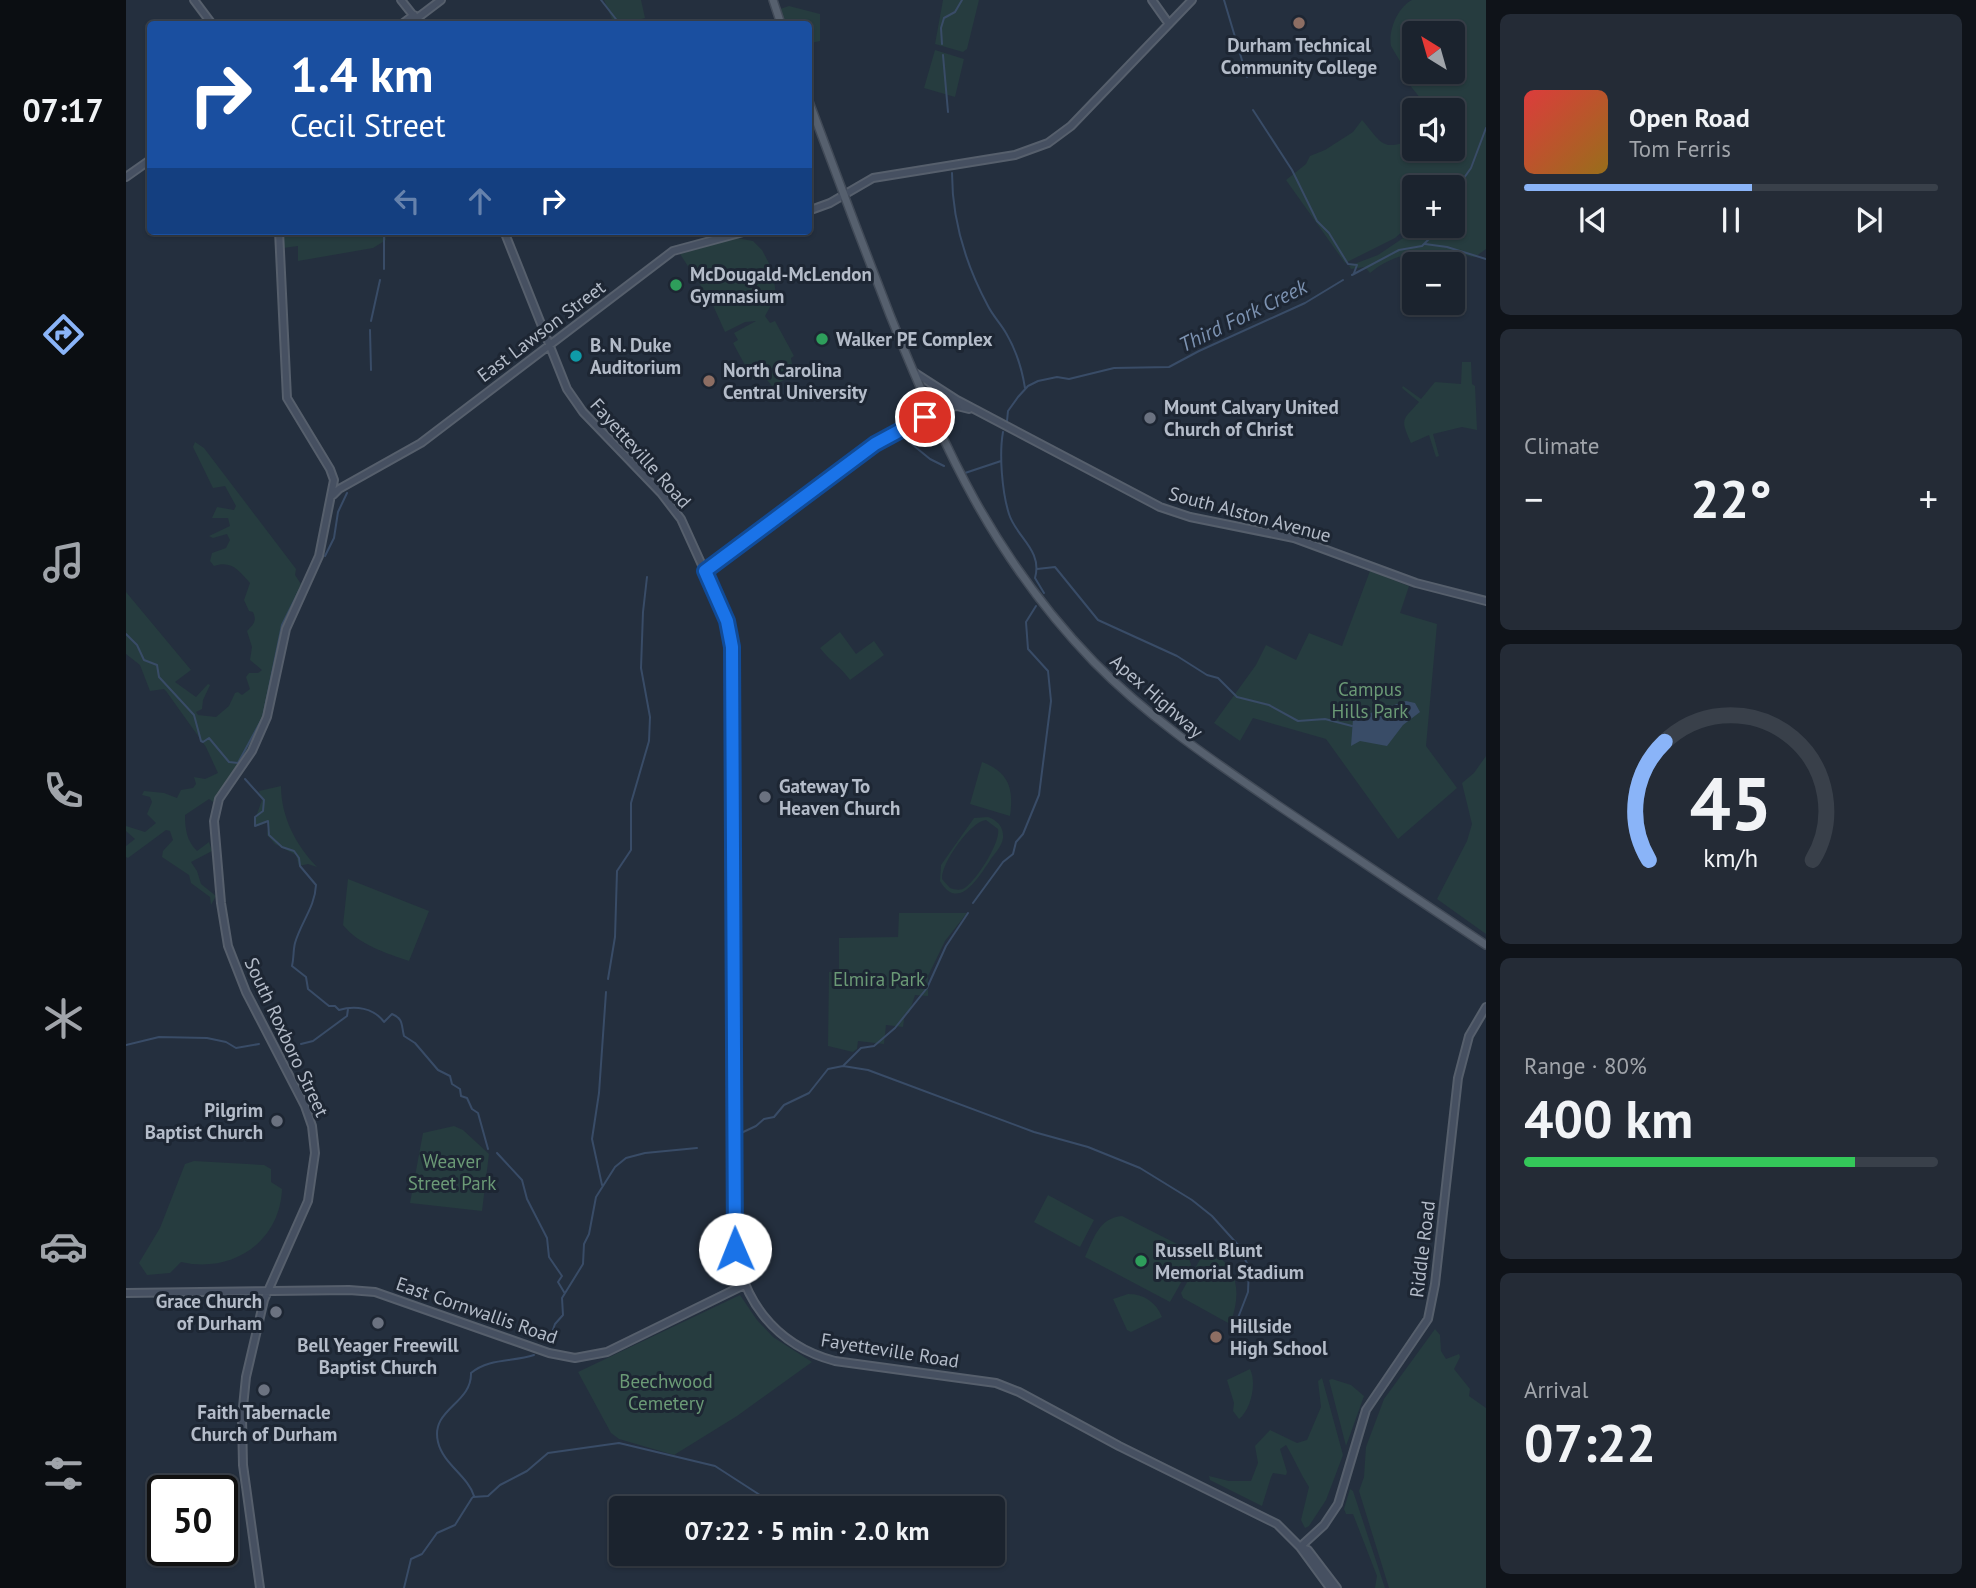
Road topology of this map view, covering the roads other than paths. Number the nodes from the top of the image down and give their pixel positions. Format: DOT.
graph roads {
  1 [pos="194,0"];
  2 [pos="401,0"];
  3 [pos="441,0"];
  4 [pos="773,0"];
  5 [pos="1152,0"];
  6 [pos="1192,0"];
  7 [pos="417,19"];
  8 [pos="210,21"];
  9 [pos="780,21"];
  10 [pos="1169,24"];
  11 [pos="812,110"];
  12 [pos="147,162"];
  13 [pos="126,177"];
  14 [pos="838,182"];
  15 [pos="858,186"];
  16 [pos="843,196"];
  17 [pos="812,209"];
  18 [pos="279,235"];
  19 [pos="506,235"];
  20 [pos="732,235"];
  21 [pos="548,345"];
  22 [pos="913,372"];
  23 [pos="957,400"];
  24 [pos="944,407"];
  25 [pos="979,412"];
  26 [pos="931,414"];
  27 [pos="362,475"];
  28 [pos="334,482"];
  29 [pos="346,484"];
  30 [pos="332,496"];
  31 [pos="705,571"];
  32 [pos="1486,601"];
  33 [pos="1486,945"];
  34 [pos="1486,1007"];
  35 [pos="744,1285"];
  36 [pos="267,1292"];
  37 [pos="126,1293"];
  38 [pos="1300,1547"];
  39 [pos="260,1588"];
  40 [pos="1330,1588"];
  41 [pos="1337,1588"];
  1 -- 8 [label="street"];
  2 -- 7 [label="street"];
  3 -- 7 [label="street"];
  4 -- 9 [label="main road"];
  5 -- 10 [label="street"];
  6 -- 10 [label="street"];
  10 -- 15 [label="street"];
  11 -- 14 [label="main road"];
  12 -- 13 [label="street"];
  14 -- 15 [label="street"];
  14 -- 16 [label="main road"];
  15 -- 16 [label="street"];
  16 -- 17 [label="street"];
  16 -- 22 [label="main road"];
  18 -- 28 [label="street"];
  19 -- 21 [label="street, Fayetteville Road"];
  20 -- 21 [label="street, East Lawson Street"];
  21 -- 27 [label="street, East Lawson Street"];
  21 -- 31 [label="street, Fayetteville Road"];
  22 -- 23 [label="street"];
  22 -- 26 [label="main road, Apex Highway"];
  23 -- 24 [label="street"];
  23 -- 25 [label="street, South Alston Avenue"];
  24 -- 25 [label="street"];
  24 -- 26 [label="street"];
  25 -- 32 [label="street, South Alston Avenue"];
  26 -- 31 [label="street"];
  26 -- 33 [label="main road, Apex Highway"];
  27 -- 28 [label="street, East Lawson Street"];
  27 -- 29 [label="street, East Lawson Street"];
  28 -- 29 [label="street, East Lawson Street"];
  28 -- 30 [label="street, South Roxboro Street"];
  29 -- 30 [label="street"];
  30 -- 36 [label="street, South Roxboro Street"];
  31 -- 35 [label="street, Fayetteville Road"];
  34 -- 38 [label="street, Riddle Road"];
  35 -- 36 [label="street, East Cornwallis Road"];
  35 -- 38 [label="street, Fayetteville Road"];
  36 -- 37 [label="street, East Cornwallis Road"];
  36 -- 39 [label="street, South Roxboro Street"];
  38 -- 40 [label="street, Fayetteville Road"];
  38 -- 41 [label="street, Fayetteville Road"];
}
